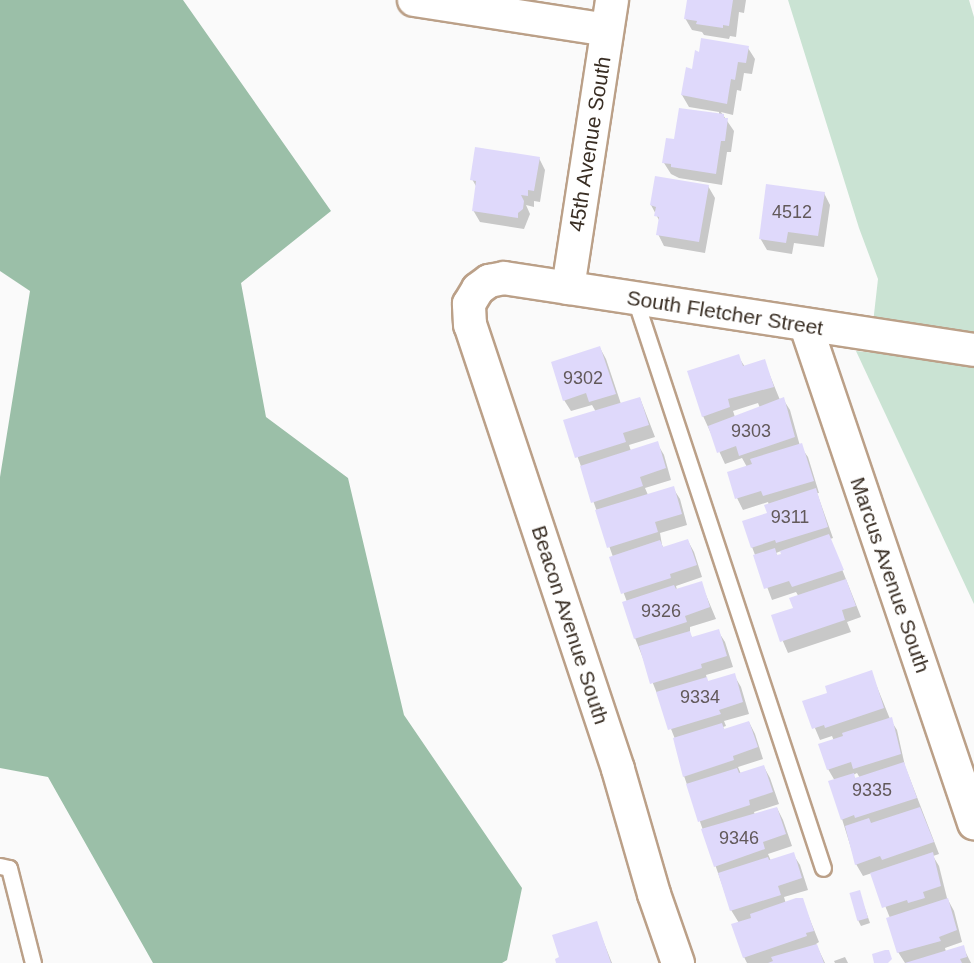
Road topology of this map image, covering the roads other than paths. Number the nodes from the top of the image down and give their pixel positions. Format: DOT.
graph roads {
  1 [pos="414,0"];
  2 [pos="612,0"];
  3 [pos="607,30"];
  4 [pos="568,288"];
  5 [pos="478,289"];
  6 [pos="635,299"];
  7 [pos="806,326"];
  8 [pos="974,350"];
  9 [pos="974,823"];
  10 [pos="0,866"];
  11 [pos="823,868"];
  12 [pos="33,963"];
  13 [pos="678,963"];
  1 -- 3 [label="street"];
  2 -- 3 [label="street, 45th Avenue South"];
  3 -- 4 [label="street, 45th Avenue South"];
  4 -- 5 [label="street, South Fletcher Street"];
  4 -- 6 [label="street, South Fletcher Street"];
  5 -- 13 [label="street, Beacon Avenue South"];
  6 -- 7 [label="street, South Fletcher Street"];
  6 -- 11 [label="lane"];
  7 -- 8 [label="street, South Fletcher Street"];
  7 -- 9 [label="street, Marcus Avenue South"];
  10 -- 12 [label="lane"];
}
